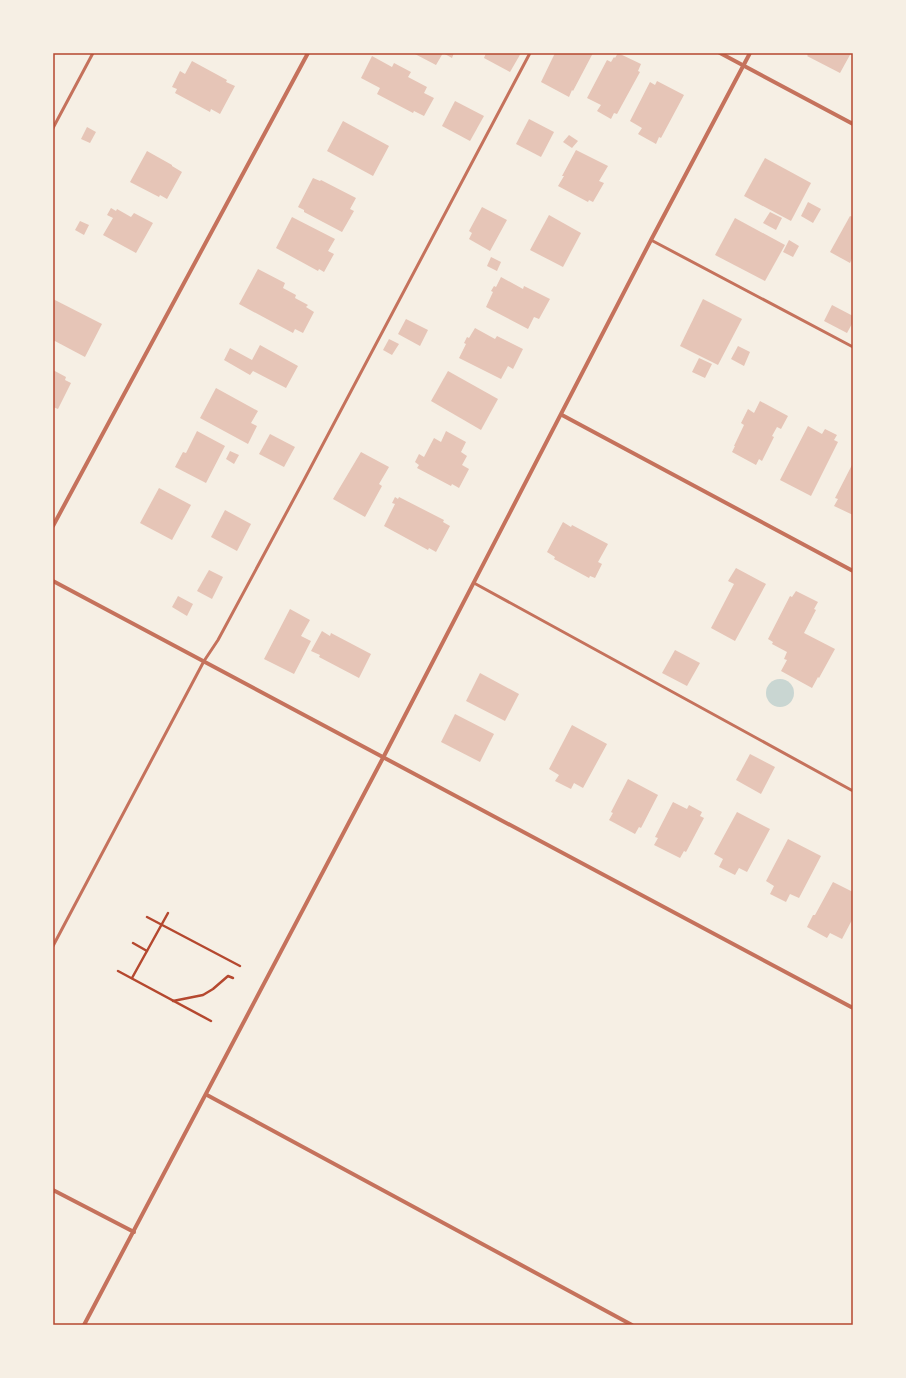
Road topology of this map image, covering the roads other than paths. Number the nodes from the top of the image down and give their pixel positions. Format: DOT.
graph roads {
  1 [pos="93,53"];
  2 [pos="308,53"];
  3 [pos="530,53"];
  4 [pos="720,53"];
  5 [pos="750,53"];
  6 [pos="744,66"];
  7 [pos="853,124"];
  8 [pos="53,128"];
  9 [pos="652,240"];
  10 [pos="853,347"];
  11 [pos="562,415"];
  12 [pos="53,526"];
  13 [pos="853,571"];
  14 [pos="53,580"];
  15 [pos="474,583"];
  16 [pos="204,661"];
  17 [pos="384,756"];
  18 [pos="853,791"];
  19 [pos="53,946"];
  20 [pos="853,1008"];
  21 [pos="207,1095"];
  22 [pos="53,1190"];
  23 [pos="134,1232"];
  24 [pos="84,1325"];
  25 [pos="632,1325"];
  1 -- 8 [label="lane"];
  2 -- 12 [label="street"];
  3 -- 16 [label="lane"];
  4 -- 6 [label="street"];
  5 -- 6 [label="street"];
  6 -- 7 [label="street"];
  6 -- 9 [label="street"];
  9 -- 10 [label="lane"];
  9 -- 11 [label="street"];
  11 -- 13 [label="street"];
  11 -- 15 [label="street"];
  14 -- 16 [label="street"];
  15 -- 17 [label="street"];
  15 -- 18 [label="lane"];
  16 -- 17 [label="street"];
  16 -- 19 [label="lane"];
  17 -- 20 [label="street"];
  17 -- 21 [label="street"];
  21 -- 23 [label="street"];
  21 -- 25 [label="street"];
  22 -- 23 [label="street"];
  23 -- 24 [label="street"];
}
